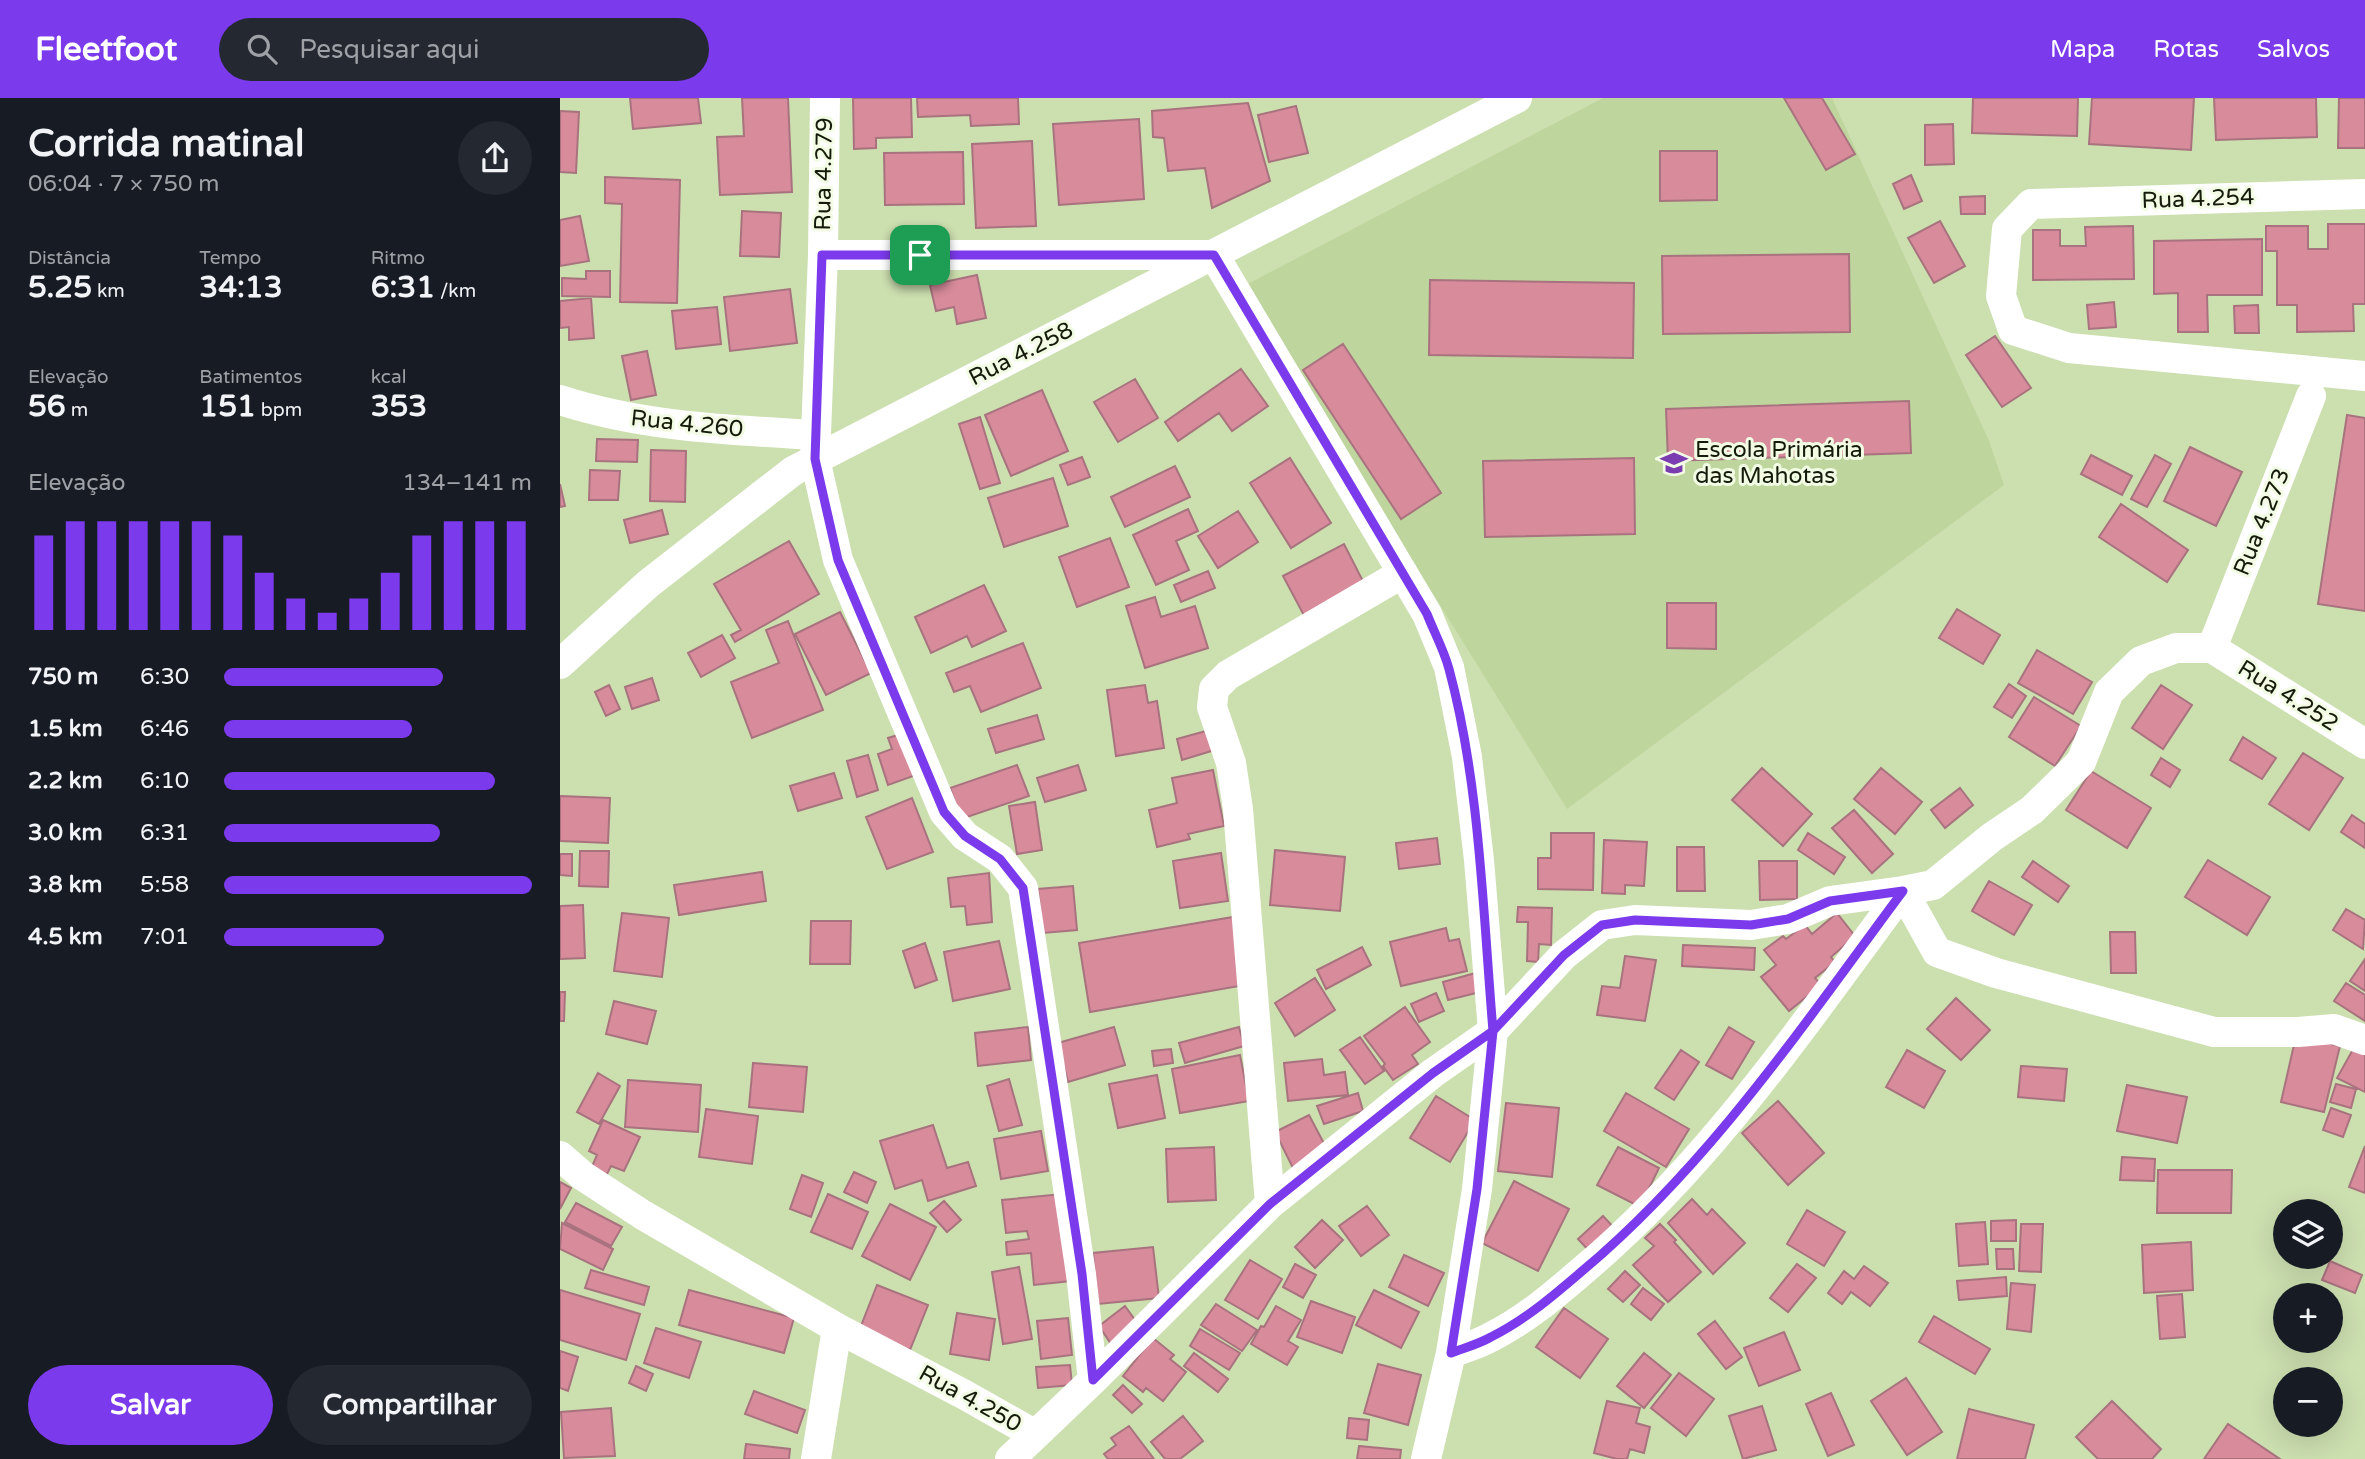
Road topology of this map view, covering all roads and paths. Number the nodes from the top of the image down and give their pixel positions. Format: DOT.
graph roads {
  1 [pos="825,98"];
  2 [pos="1517,98"];
  3 [pos="2365,194"];
  4 [pos="822,255"];
  5 [pos="1214,255"];
  6 [pos="2365,376"];
  7 [pos="2311,396"];
  8 [pos="560,400"];
  9 [pos="815,447"];
  10 [pos="1403,573"];
  11 [pos="2212,648"];
  12 [pos="560,664"];
  13 [pos="2365,744"];
  14 [pos="1903,891"];
  15 [pos="1493,1031"];
  16 [pos="2365,1040"];
  17 [pos="560,1156"];
  18 [pos="1270,1204"];
  19 [pos="837,1328"];
  20 [pos="1451,1353"];
  21 [pos="1093,1380"];
  22 [pos="1034,1434"];
  23 [pos="816,1459"];
  24 [pos="1010,1459"];
  25 [pos="1426,1459"];
  1 -- 4 [label="street, Rua 4.279"];
  2 -- 5 [label="street, Rua 4.258"];
  3 -- 6 [label="street, Rua 4.254"];
  4 -- 5 [label="street"];
  4 -- 9 [label="street, Rua 4.279"];
  5 -- 9 [label="street, Rua 4.258"];
  5 -- 10 [label="street"];
  7 -- 11 [label="street, Rua 4.273"];
  8 -- 9 [label="street, Rua 4.260"];
  9 -- 12 [label="street, Rua 4.258"];
  9 -- 21 [label="street, Rua 4.279"];
  10 -- 15 [label="street"];
  10 -- 18 [label="street"];
  11 -- 13 [label="street, Rua 4.252"];
  11 -- 14 [label="street, Rua 4.250"];
  14 -- 15 [label="street, Rua 4.250"];
  14 -- 16 [label="street"];
  14 -- 20 [label="street"];
  15 -- 18 [label="street, Rua 4.250"];
  15 -- 20 [label="street"];
  17 -- 19 [label="street, Rua 4.250"];
  18 -- 21 [label="street, Rua 4.250"];
  19 -- 22 [label="street, Rua 4.250"];
  19 -- 23 [label="street"];
  20 -- 25 [label="street"];
  21 -- 22 [label="street, Rua 4.250"];
  22 -- 24 [label="street"];
}
